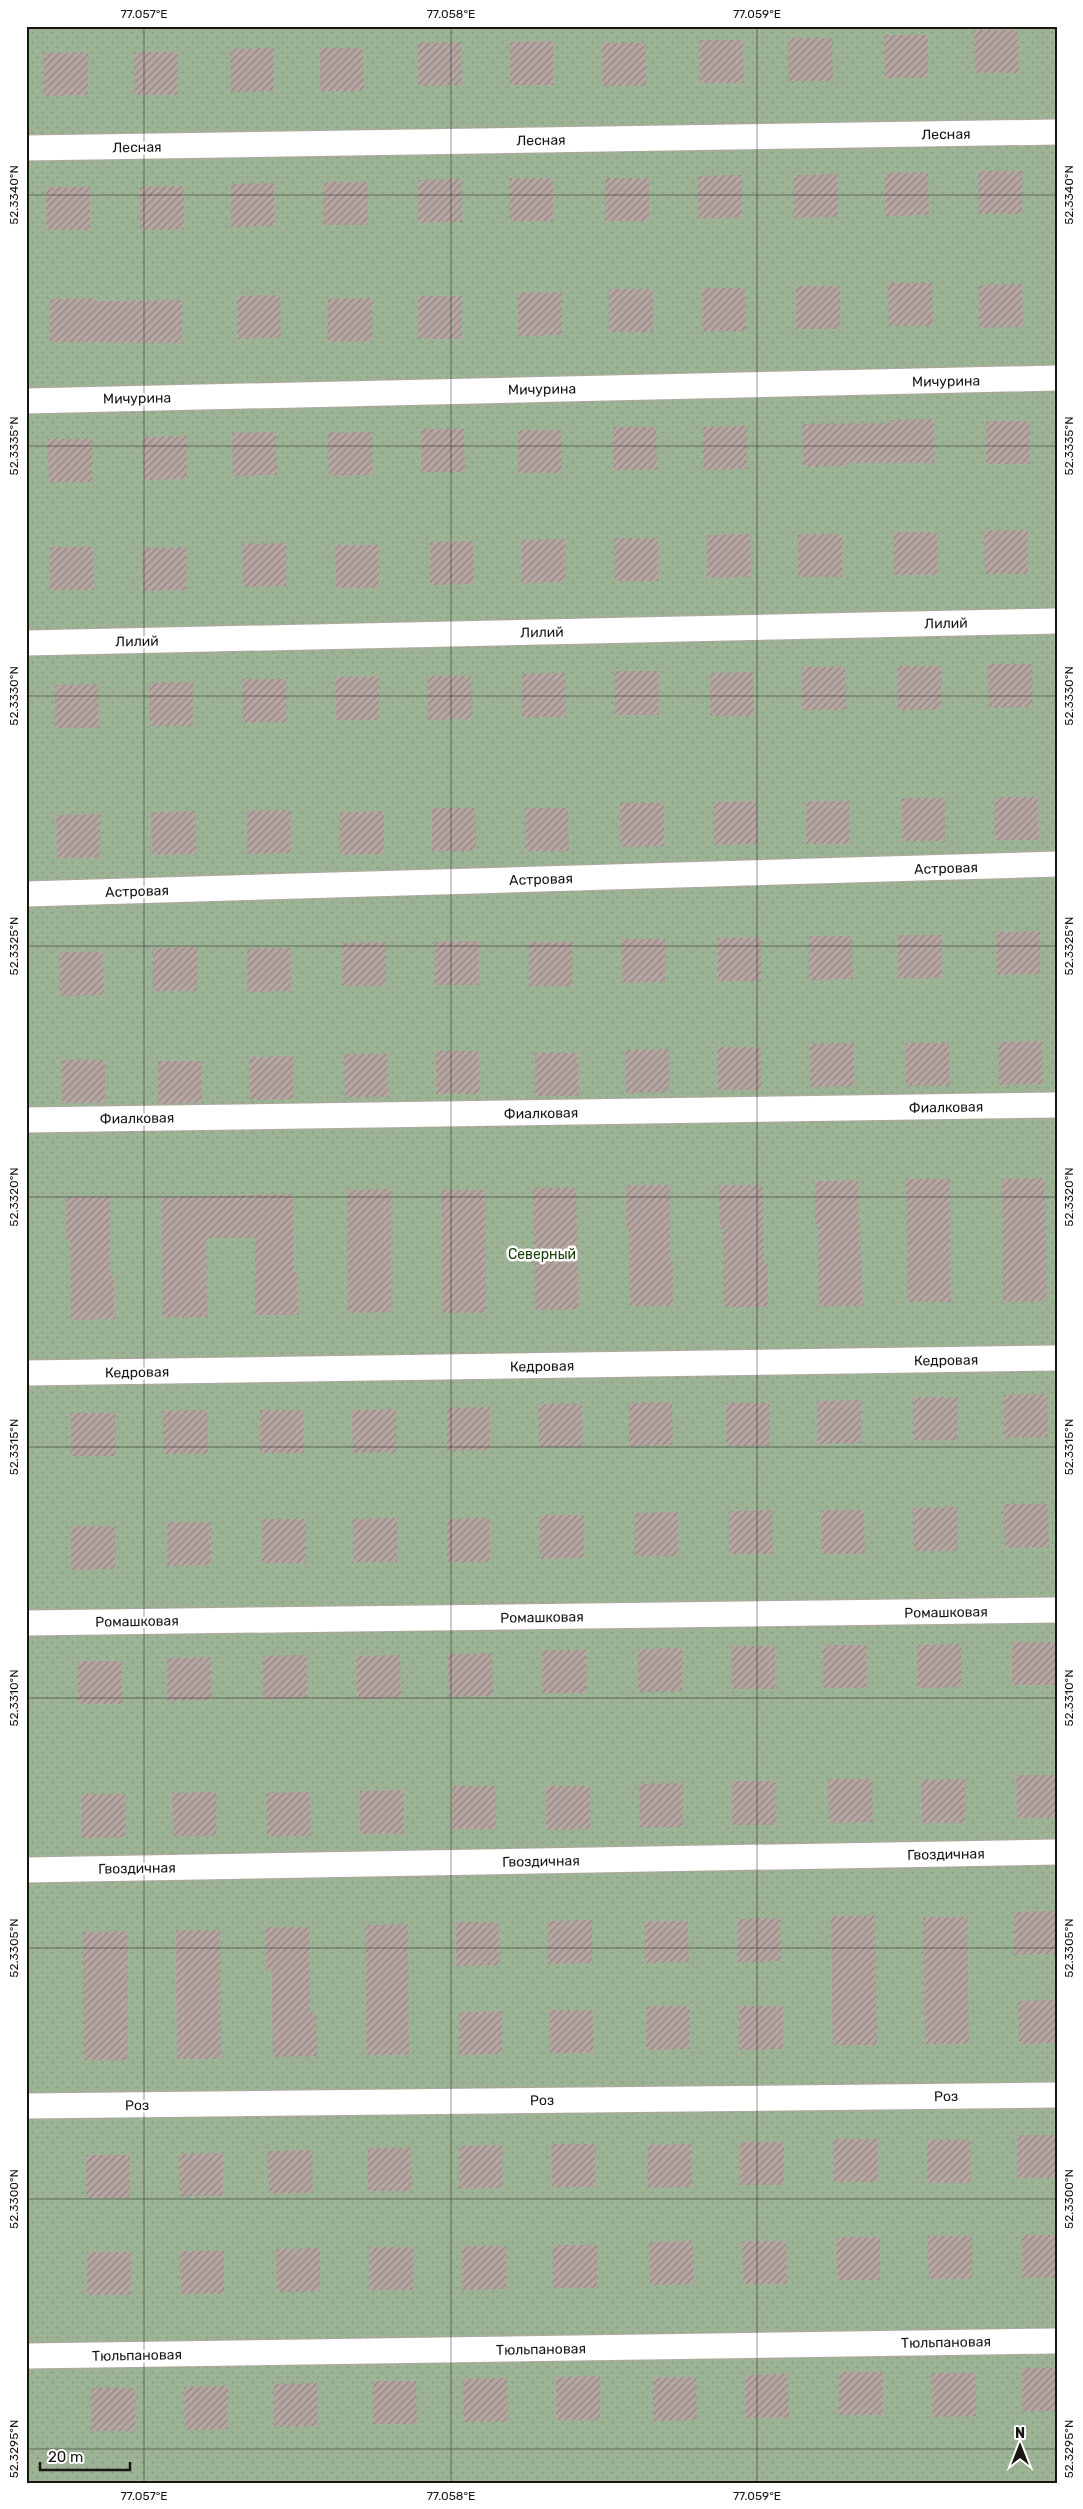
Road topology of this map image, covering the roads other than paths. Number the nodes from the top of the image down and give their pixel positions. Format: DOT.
graph roads {
  1 [pos="1057,132"];
  2 [pos="26,148"];
  3 [pos="1057,378"];
  4 [pos="26,400"];
  5 [pos="1057,621"];
  6 [pos="26,643"];
  7 [pos="1057,864"];
  8 [pos="26,894"];
  9 [pos="1057,1105"];
  10 [pos="26,1120"];
  11 [pos="1057,1358"];
  12 [pos="26,1373"];
  13 [pos="1057,1610"];
  14 [pos="26,1622"];
  15 [pos="1057,1852"];
  16 [pos="26,1870"];
  17 [pos="1057,2095"];
  18 [pos="26,2106"];
  19 [pos="1057,2341"];
  20 [pos="26,2356"];
  1 -- 2 [label="street, Лесная"];
  3 -- 4 [label="street, Мичурина"];
  5 -- 6 [label="street, Лилий"];
  7 -- 8 [label="street, Астровая"];
  9 -- 10 [label="street, Фиалковая"];
  11 -- 12 [label="street, Кедровая"];
  13 -- 14 [label="street, Ромашковая"];
  15 -- 16 [label="street, Гвоздичная"];
  17 -- 18 [label="street, Роз"];
  19 -- 20 [label="street, Тюльпановая"];
}
